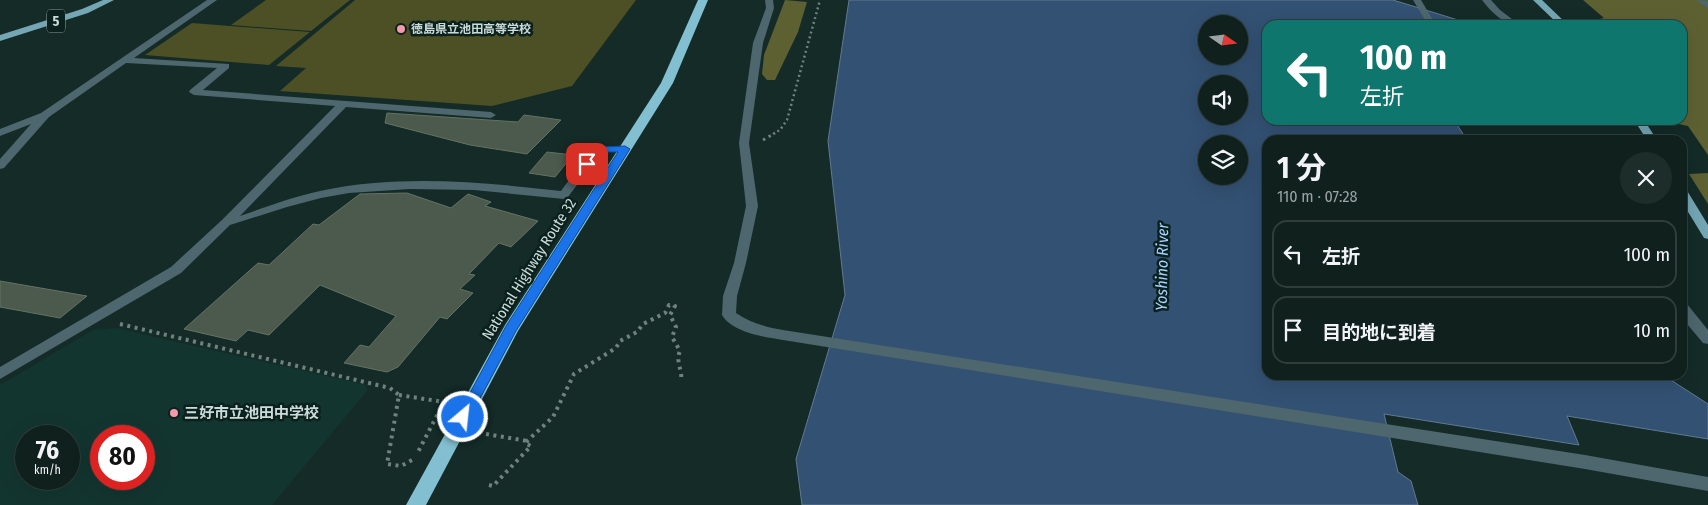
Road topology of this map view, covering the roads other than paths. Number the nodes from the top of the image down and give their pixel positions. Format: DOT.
graph roads {
  1 [pos="110,0"];
  2 [pos="213,0"];
  3 [pos="703,0"];
  4 [pos="769,0"];
  5 [pos="1486,0"];
  6 [pos="1537,0"];
  7 [pos="1700,0"];
  8 [pos="1419,3"];
  9 [pos="1708,5"];
  10 [pos="1429,20"];
  11 [pos="1509,20"];
  12 [pos="1559,20"];
  13 [pos="0,38"];
  14 [pos="124,60"];
  15 [pos="343,104"];
  16 [pos="491,115"];
  17 [pos="45,116"];
  18 [pos="0,134"];
  19 [pos="625,149"];
  20 [pos="0,166"];
  21 [pos="1687,199"];
  22 [pos="227,222"];
  23 [pos="1708,235"];
  24 [pos="1687,313"];
  25 [pos="1708,339"];
  26 [pos="0,374"];
  27 [pos="1708,484"];
  28 [pos="416,505"];
  1 -- 13 [label="main road, 5"];
  2 -- 14 [label="street"];
  3 -- 19 [label="highway, National Highway Route 32"];
  4 -- 27 [label="street"];
  5 -- 11 [label="street"];
  6 -- 12 [label="main road"];
  7 -- 9 [label="street"];
  8 -- 10 [label="street"];
  14 -- 15 [label="street"];
  14 -- 17 [label="street"];
  15 -- 16 [label="street"];
  15 -- 22 [label="street"];
  17 -- 18 [label="street"];
  17 -- 20 [label="street"];
  19 -- 22 [label="street"];
  19 -- 28 [label="highway, National Highway Route 32"];
  21 -- 23 [label="main road"];
  22 -- 26 [label="street"];
  24 -- 25 [label="street"];
}
